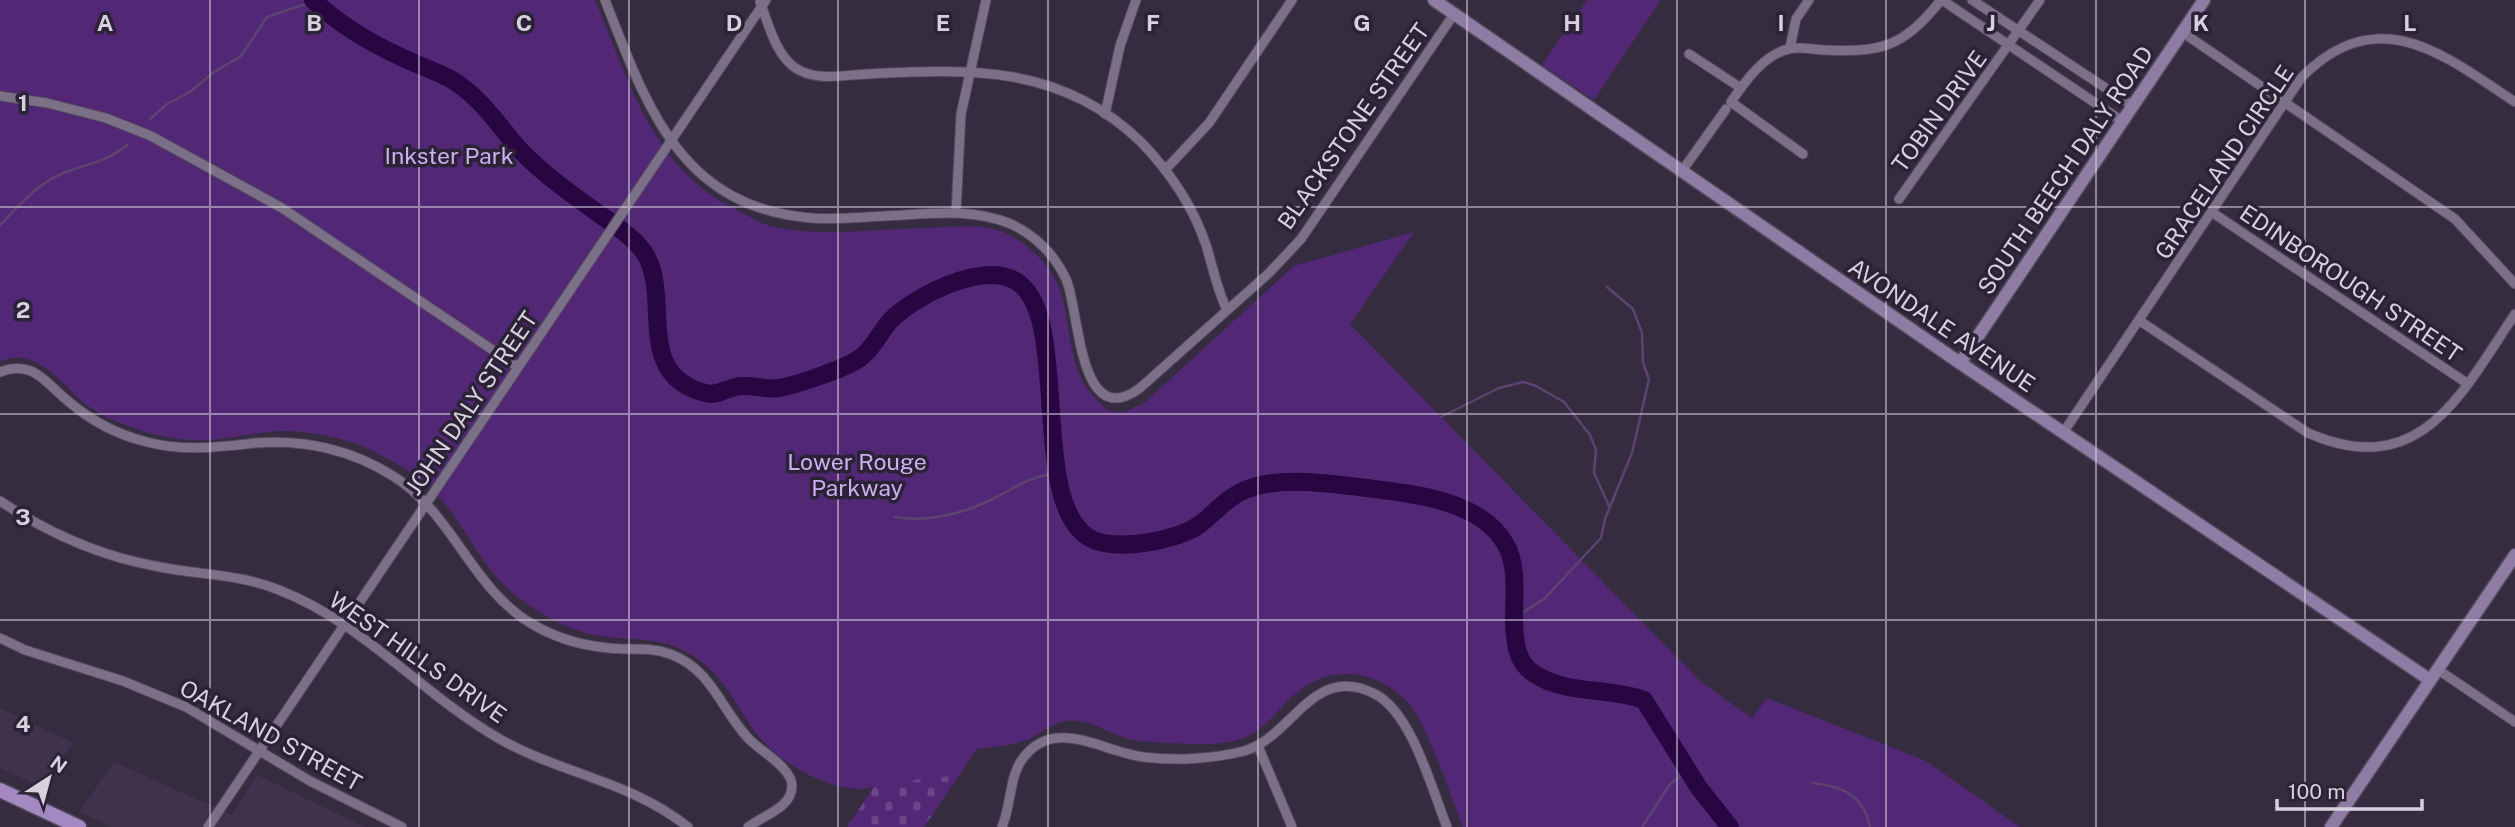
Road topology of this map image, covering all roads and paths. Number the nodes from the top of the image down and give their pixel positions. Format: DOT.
graph roads {
  1 [pos="605,0"];
  2 [pos="986,0"];
  3 [pos="1136,0"];
  4 [pos="1292,0"];
  5 [pos="1434,0"];
  6 [pos="1809,0"];
  7 [pos="1942,0"];
  8 [pos="1972,0"];
  9 [pos="2040,0"];
  10 [pos="2204,0"];
  11 [pos="762,2"];
  12 [pos="1454,14"];
  13 [pos="2019,31"];
  14 [pos="2182,32"];
  15 [pos="2009,45"];
  16 [pos="1790,48"];
  17 [pos="1689,54"];
  18 [pos="969,71"];
  19 [pos="1741,88"];
  20 [pos="0,96"];
  21 [pos="2515,102"];
  22 [pos="2284,103"];
  23 [pos="2133,106"];
  24 [pos="1726,109"];
  25 [pos="1105,114"];
  26 [pos="2122,121"];
  27 [pos="672,142"];
  28 [pos="1803,154"];
  29 [pos="1165,170"];
  30 [pos="1682,172"];
  31 [pos="1899,199"];
  32 [pos="956,213"];
  33 [pos="2213,213"];
  34 [pos="2515,284"];
  35 [pos="1227,310"];
  36 [pos="2515,314"];
  37 [pos="2140,321"];
  38 [pos="1960,363"];
  39 [pos="518,367"];
  40 [pos="0,372"];
  41 [pos="2468,384"];
  42 [pos="2063,433"];
  43 [pos="0,501"];
  44 [pos="427,503"];
  45 [pos="2515,555"];
  46 [pos="343,625"];
  47 [pos="0,638"];
  48 [pos="2434,675"];
  49 [pos="2515,722"];
  50 [pos="1258,746"];
  51 [pos="259,750"];
  52 [pos="0,790"];
  53 [pos="79,827"];
  54 [pos="208,827"];
  55 [pos="402,827"];
  56 [pos="688,827"];
  57 [pos="748,827"];
  58 [pos="1002,827"];
  59 [pos="1292,827"];
  60 [pos="1447,827"];
  61 [pos="2332,827"];
  1 -- 27 [label="street"];
  2 -- 18 [label="street"];
  3 -- 25 [label="street"];
  4 -- 29 [label="street"];
  5 -- 12 [label="street, AVONDALE AVENUE"];
  6 -- 16 [label="street"];
  7 -- 15 [label="street, TOBIN DRIVE"];
  7 -- 16 [label="street, TOBIN DRIVE"];
  8 -- 13 [label="street"];
  9 -- 13 [label="street, TOBIN DRIVE"];
  10 -- 14 [label="street, SOUTH BEECH DALY ROAD"];
  11 -- 18 [label="street"];
  11 -- 27 [label="street, JOHN DALY STREET"];
  12 -- 30 [label="street, AVONDALE AVENUE"];
  12 -- 35 [label="street, BLACKSTONE STREET"];
  13 -- 15 [label="street, TOBIN DRIVE"];
  13 -- 23 [label="street"];
  14 -- 22 [label="street"];
  14 -- 23 [label="street, SOUTH BEECH DALY ROAD"];
  15 -- 26 [label="street, TOBIN DRIVE"];
  15 -- 31 [label="street, TOBIN DRIVE"];
  16 -- 19 [label="street"];
  17 -- 19 [label="street"];
  18 -- 25 [label="street"];
  18 -- 32 [label="street"];
  19 -- 28 [label="street"];
  20 -- 39 [label="street"];
  21 -- 22 [label="street, GRACELAND CIRCLE"];
  22 -- 33 [label="street, GRACELAND CIRCLE"];
  22 -- 34 [label="street"];
  23 -- 26 [label="street, SOUTH BEECH DALY ROAD"];
  24 -- 30 [label="street"];
  25 -- 29 [label="street"];
  26 -- 38 [label="street, SOUTH BEECH DALY ROAD"];
  27 -- 32 [label="street"];
  27 -- 39 [label="street, JOHN DALY STREET"];
  29 -- 35 [label="street"];
  30 -- 38 [label="street, AVONDALE AVENUE"];
  32 -- 35 [label="street, BLACKSTONE STREET"];
  33 -- 37 [label="street, GRACELAND CIRCLE"];
  33 -- 41 [label="street, EDINBOROUGH STREET"];
  36 -- 41 [label="street"];
  37 -- 41 [label="street"];
  37 -- 42 [label="street, GRACELAND CIRCLE"];
  38 -- 42 [label="street, AVONDALE AVENUE"];
  39 -- 44 [label="street, JOHN DALY STREET"];
  40 -- 44 [label="street"];
  42 -- 48 [label="street, AVONDALE AVENUE"];
  43 -- 46 [label="street, WEST HILLS DRIVE"];
  44 -- 46 [label="street, JOHN DALY STREET"];
  44 -- 57 [label="street"];
  45 -- 48 [label="street"];
  46 -- 51 [label="street, JOHN DALY STREET"];
  46 -- 56 [label="street, WEST HILLS DRIVE"];
  47 -- 51 [label="street, OAKLAND STREET"];
  48 -- 49 [label="street"];
  48 -- 61 [label="street"];
  50 -- 58 [label="street"];
  50 -- 59 [label="street"];
  50 -- 60 [label="street"];
  51 -- 54 [label="street, JOHN DALY STREET"];
  51 -- 55 [label="street, OAKLAND STREET"];
  52 -- 53 [label="main road"];
}
